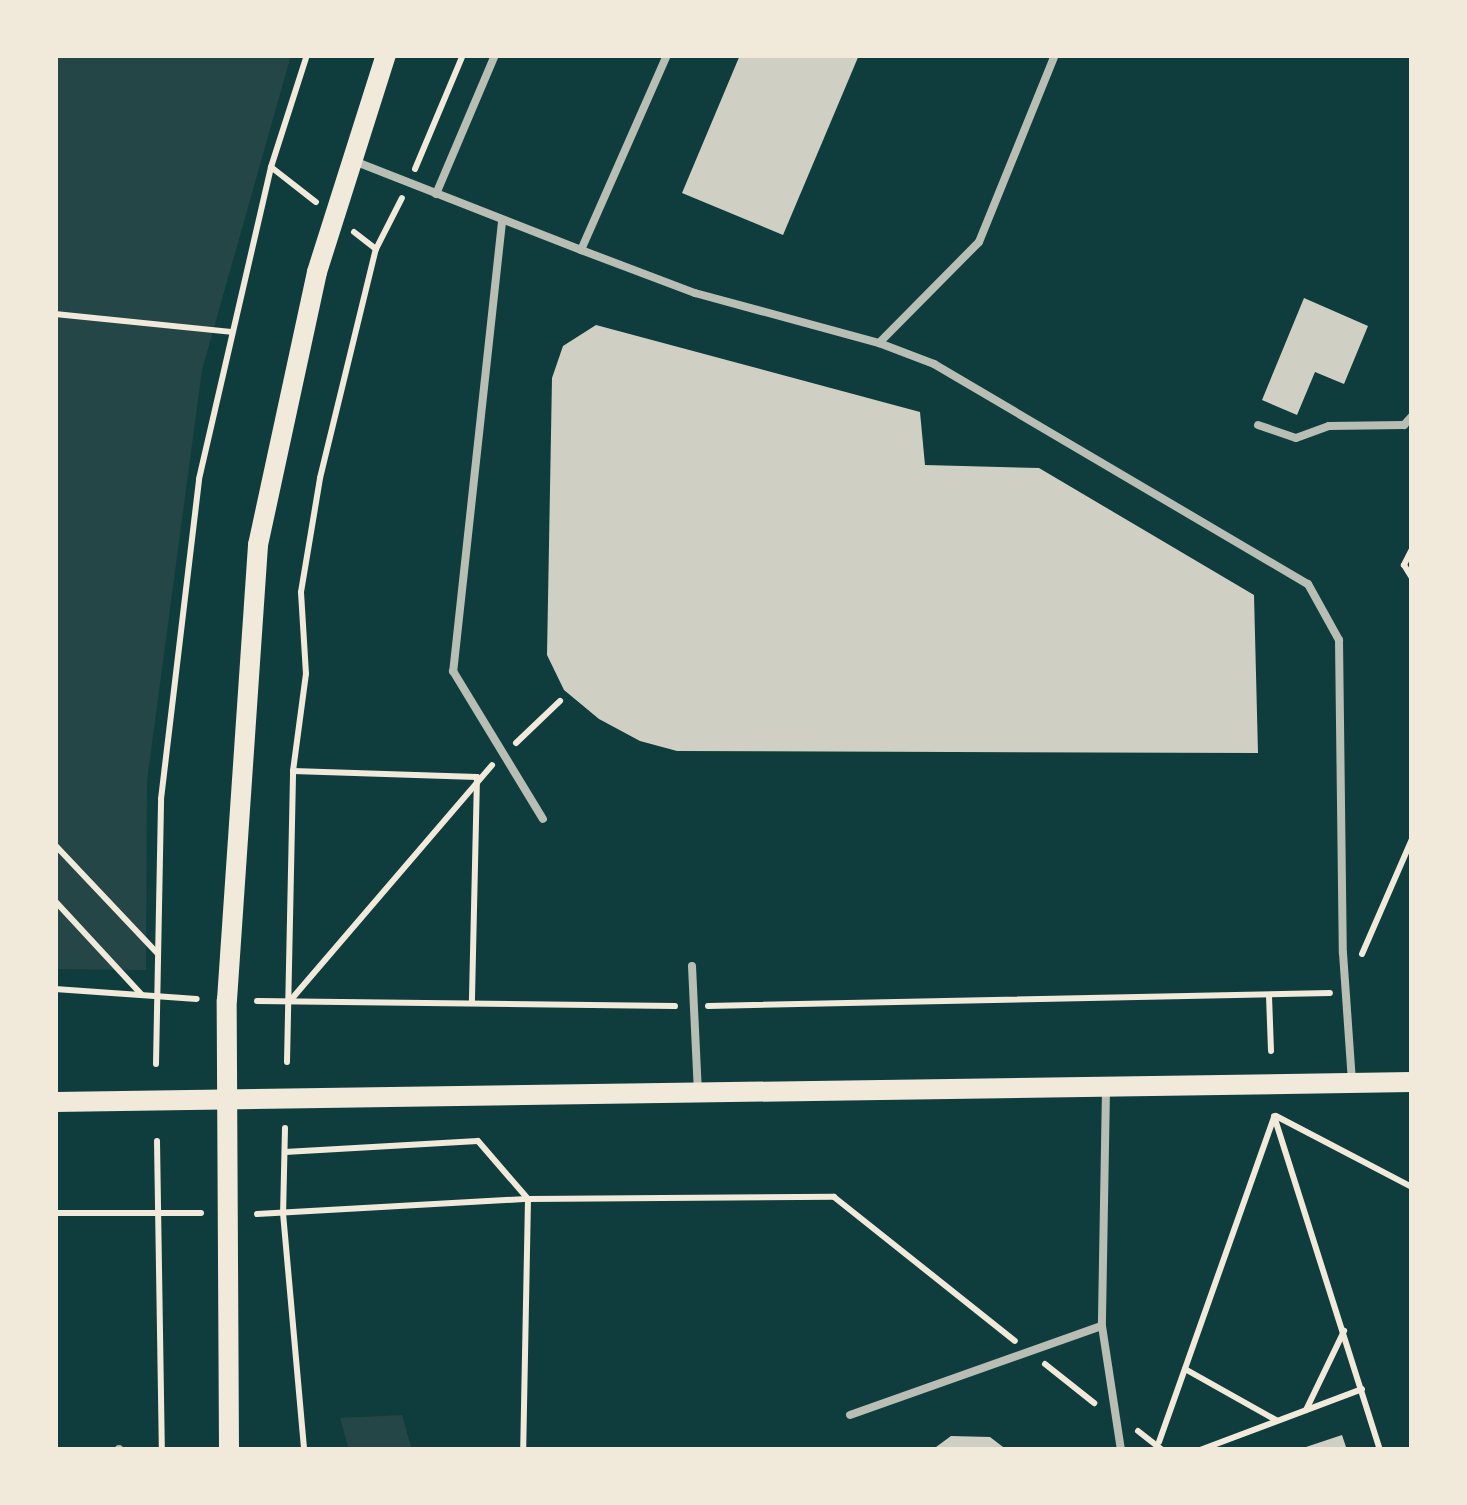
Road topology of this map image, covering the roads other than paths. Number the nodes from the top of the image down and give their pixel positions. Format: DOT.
graph roads {
  1 [pos="386,55"];
  2 [pos="495,55"];
  3 [pos="667,55"];
  4 [pos="1054,55"];
  5 [pos="350,160"];
  6 [pos="436,194"];
  7 [pos="502,222"];
  8 [pos="581,250"];
  9 [pos="878,343"];
  10 [pos="1412,416"];
  11 [pos="1258,425"];
  12 [pos="543,819"];
  13 [pos="692,966"];
  14 [pos="1412,1082"];
  15 [pos="1352,1083"];
  16 [pos="1106,1089"];
  17 [pos="698,1093"];
  18 [pos="228,1100"];
  19 [pos="55,1102"];
  20 [pos="1102,1326"];
  21 [pos="850,1415"];
  22 [pos="229,1450"];
  23 [pos="1121,1450"];
  1 -- 5 [label="main road"];
  2 -- 6 [label="lane"];
  3 -- 8 [label="lane"];
  4 -- 9 [label="lane"];
  5 -- 6 [label="lane"];
  5 -- 18 [label="main road"];
  6 -- 7 [label="lane"];
  7 -- 8 [label="lane"];
  7 -- 12 [label="lane"];
  8 -- 9 [label="lane"];
  9 -- 15 [label="lane"];
  10 -- 11 [label="lane"];
  13 -- 17 [label="lane"];
  14 -- 15 [label="main road"];
  15 -- 16 [label="main road"];
  16 -- 17 [label="main road"];
  16 -- 20 [label="lane"];
  17 -- 18 [label="main road"];
  18 -- 19 [label="main road"];
  18 -- 22 [label="main road"];
  20 -- 21 [label="lane"];
  20 -- 23 [label="lane"];
}
